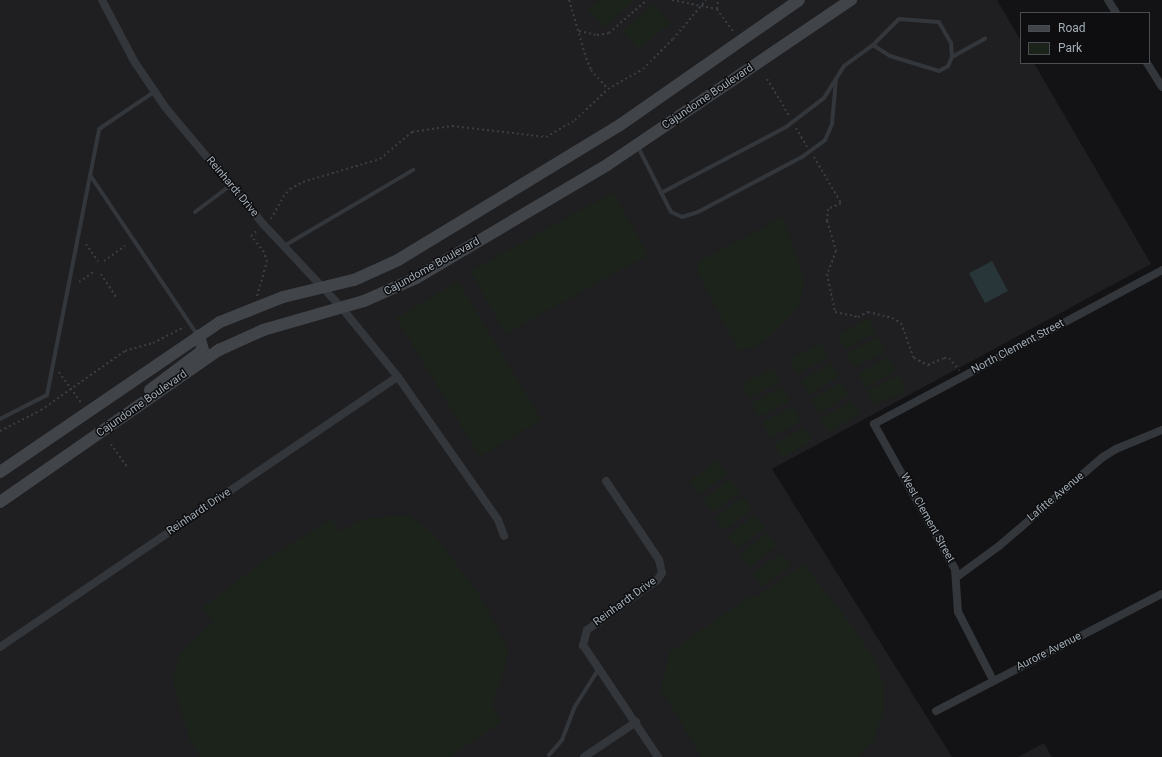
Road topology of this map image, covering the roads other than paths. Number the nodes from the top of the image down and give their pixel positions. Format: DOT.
graph roads {
  1 [pos="102,0"];
  2 [pos="799,0"];
  3 [pos="851,0"];
  4 [pos="1108,0"];
  5 [pos="1115,12"];
  6 [pos="985,39"];
  7 [pos="873,44"];
  8 [pos="952,57"];
  9 [pos="1148,64"];
  10 [pos="836,78"];
  11 [pos="1162,87"];
  12 [pos="154,92"];
  13 [pos="637,145"];
  14 [pos="413,170"];
  15 [pos="90,174"];
  16 [pos="231,185"];
  17 [pos="661,193"];
  18 [pos="195,212"];
  19 [pos="284,246"];
  20 [pos="1162,270"];
  21 [pos="323,288"];
  22 [pos="341,307"];
  23 [pos="199,336"];
  24 [pos="398,377"];
  25 [pos="0,419"];
  26 [pos="874,424"];
  27 [pos="112,425"];
  28 [pos="1162,430"];
  29 [pos="2,468"];
  30 [pos="606,481"];
  31 [pos="0,502"];
  32 [pos="504,536"];
  33 [pos="958,576"];
  34 [pos="1162,594"];
  35 [pos="0,647"];
  36 [pos="598,670"];
  37 [pos="993,680"];
  38 [pos="936,711"];
  39 [pos="636,722"];
  40 [pos="549,755"];
  41 [pos="584,757"];
  42 [pos="658,757"];
  1 -- 12 [label="street, Reinhardt Drive"];
  2 -- 21 [label="street, Cajundome Boulevard"];
  3 -- 13 [label="street, Cajundome Boulevard"];
  4 -- 5 [label="street"];
  6 -- 8 [label="lane"];
  7 -- 8 [label="lane"];
  7 -- 8 [label="lane"];
  7 -- 10 [label="lane"];
  9 -- 11 [label="street"];
  10 -- 17 [label="lane"];
  10 -- 17 [label="lane"];
  12 -- 15 [label="lane"];
  12 -- 16 [label="street, Reinhardt Drive"];
  13 -- 17 [label="lane"];
  13 -- 22 [label="street, Cajundome Boulevard"];
  14 -- 19 [label="lane"];
  15 -- 23 [label="lane"];
  15 -- 25 [label="lane"];
  16 -- 18 [label="lane"];
  16 -- 19 [label="street, Reinhardt Drive"];
  19 -- 21 [label="street, Reinhardt Drive"];
  20 -- 26 [label="street, North Clement Street"];
  21 -- 22 [label="street, Reinhardt Drive"];
  21 -- 23 [label="street, Cajundome Boulevard"];
  22 -- 24 [label="street, Reinhardt Drive"];
  22 -- 27 [label="street, Cajundome Boulevard"];
  23 -- 27 [label="street"];
  23 -- 29 [label="street, Cajundome Boulevard"];
  24 -- 32 [label="street, Reinhardt Drive"];
  24 -- 35 [label="street, Reinhardt Drive"];
  26 -- 33 [label="street, West Clement Street"];
  27 -- 31 [label="street, Cajundome Boulevard"];
  28 -- 33 [label="street, Lafitte Avenue"];
  30 -- 36 [label="street, Reinhardt Drive"];
  33 -- 37 [label="street, West Clement Street"];
  34 -- 37 [label="street, Aurore Avenue"];
  36 -- 39 [label="street, Reinhardt Drive"];
  36 -- 40 [label="lane"];
  37 -- 38 [label="street, Aurore Avenue"];
  39 -- 41 [label="street"];
  39 -- 42 [label="street, Reinhardt Drive"];
}
